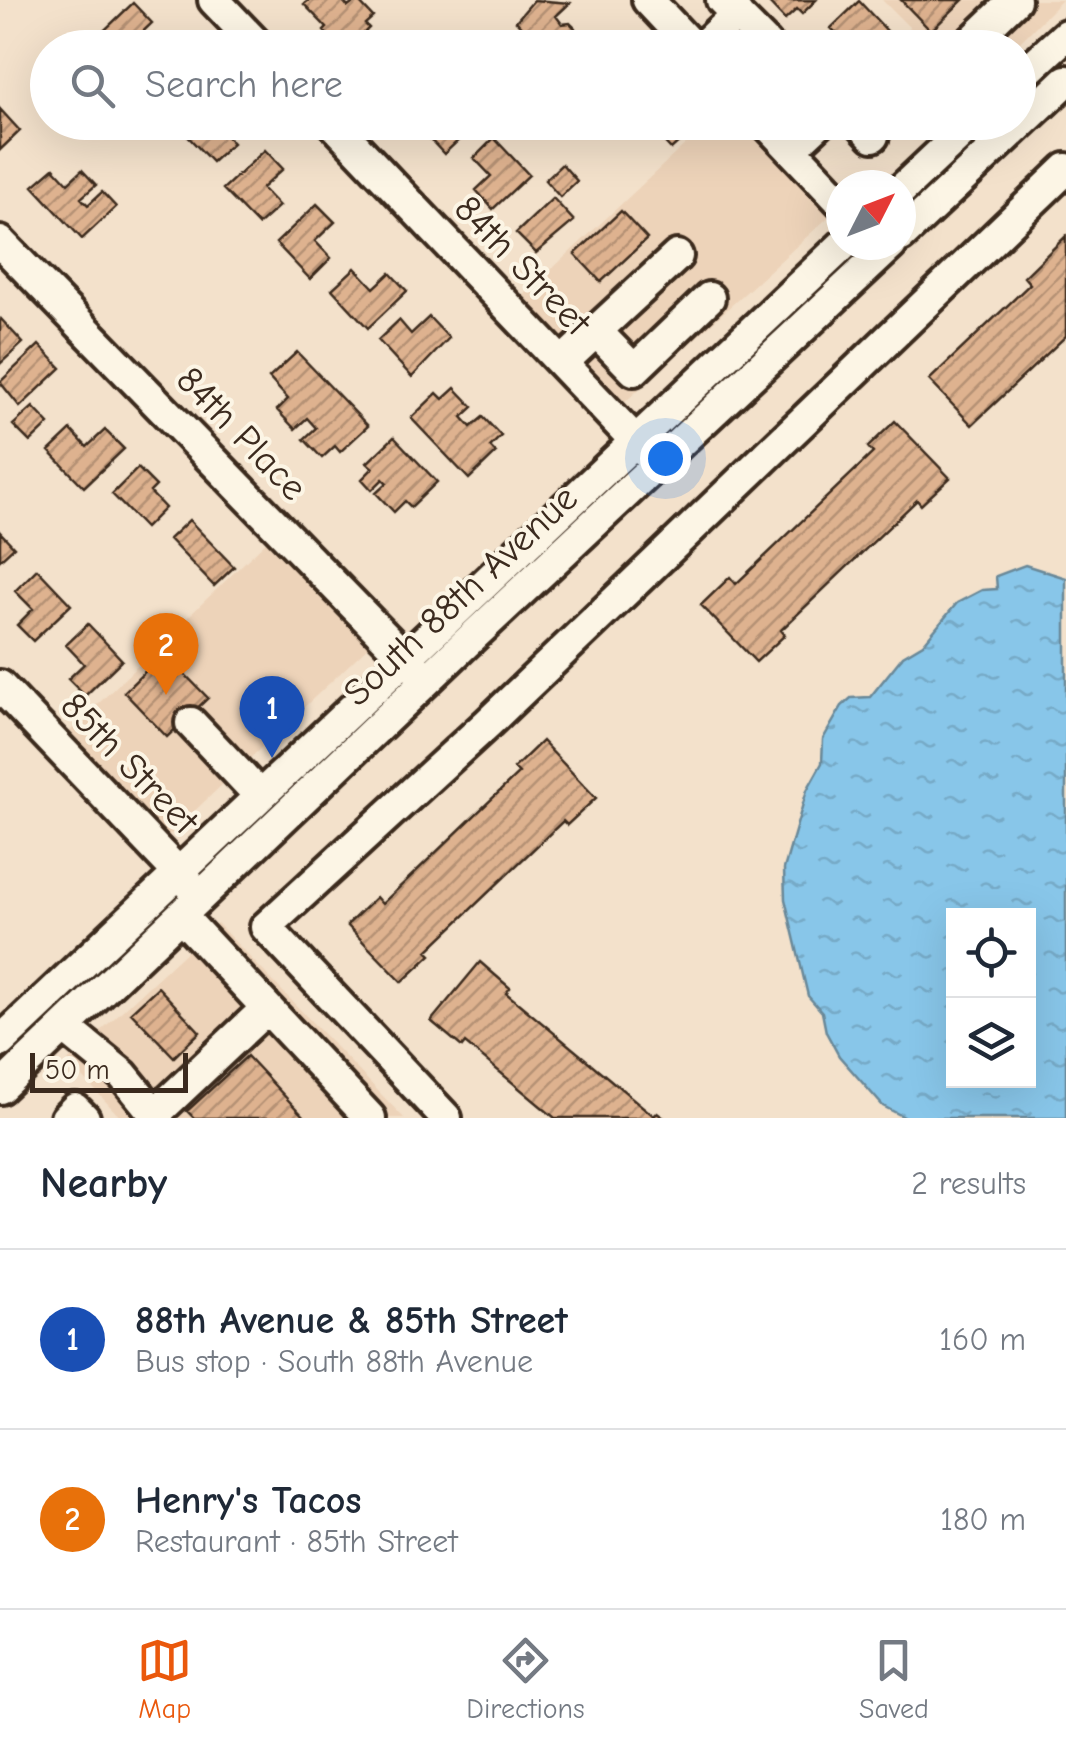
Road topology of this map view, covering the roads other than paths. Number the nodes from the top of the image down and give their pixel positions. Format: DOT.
graph roads {
  1 [pos="214,0"];
  2 [pos="648,0"];
  3 [pos="1015,0"];
  4 [pos="729,7"];
  5 [pos="243,30"];
  6 [pos="679,30"];
  7 [pos="711,30"];
  8 [pos="752,30"];
  9 [pos="984,30"];
  10 [pos="1066,34"];
  11 [pos="1036,62"];
  12 [pos="1066,81"];
  13 [pos="1036,109"];
  14 [pos="349,140"];
  15 [pos="782,140"];
  16 [pos="800,140"];
  17 [pos="954,140"];
  18 [pos="1002,140"];
  19 [pos="790,149"];
  20 [pos="1066,169"];
  21 [pos="916,176"];
  22 [pos="826,186"];
  23 [pos="916,220"];
  24 [pos="0,242"];
  25 [pos="676,256"];
  26 [pos="827,260"];
  27 [pos="873,260"];
  28 [pos="709,298"];
  29 [pos="596,331"];
  30 [pos="562,363"];
  31 [pos="636,441"];
  32 [pos="657,464"];
  33 [pos="406,658"];
  34 [pos="427,681"];
  35 [pos="0,686"];
  36 [pos="191,723"];
  37 [pos="260,796"];
  38 [pos="179,872"];
  39 [pos="191,906"];
  40 [pos="267,1008"];
  41 [pos="64,1027"];
  42 [pos="0,1042"];
  43 [pos="0,1088"];
  44 [pos="158,1115"];
  45 [pos="370,1118"];
  46 [pos="446,1118"];
  1 -- 5 [label="street"];
  2 -- 6 [label="street"];
  3 -- 9 [label="street"];
  4 -- 7 [label="street"];
  4 -- 8 [label="street"];
  10 -- 11 [label="street"];
  12 -- 13 [label="street, South 88th Avenue"];
  14 -- 30 [label="street, 84th Street"];
  15 -- 19 [label="street"];
  16 -- 19 [label="street"];
  17 -- 21 [label="street"];
  18 -- 23 [label="street, South 88th Avenue"];
  19 -- 22 [label="street"];
  20 -- 46 [label="street"];
  24 -- 33 [label="street, 84th Place"];
  25 -- 29 [label="street"];
  26 -- 31 [label="street, South 88th Avenue"];
  27 -- 32 [label="street, South 88th Avenue"];
  28 -- 29 [label="street"];
  29 -- 30 [label="street"];
  30 -- 31 [label="street, 84th Street"];
  31 -- 32 [label="street, 84th Street"];
  31 -- 33 [label="street, South 88th Avenue"];
  32 -- 34 [label="street, South 88th Avenue"];
  33 -- 34 [label="street, 84th Place"];
  33 -- 37 [label="street, South 88th Avenue"];
  34 -- 39 [label="street, South 88th Avenue"];
  35 -- 38 [label="street, 85th Street"];
  36 -- 37 [label="street"];
  37 -- 38 [label="street, South 88th Avenue"];
  38 -- 39 [label="street, 85th Street"];
  38 -- 42 [label="street, South 88th Avenue"];
  39 -- 40 [label="street, 85th Street"];
  39 -- 41 [label="street, South 88th Avenue"];
  40 -- 44 [label="street"];
  40 -- 45 [label="street, 85th Street"];
  41 -- 43 [label="street, South 88th Avenue"];
  41 -- 44 [label="street"];
}
